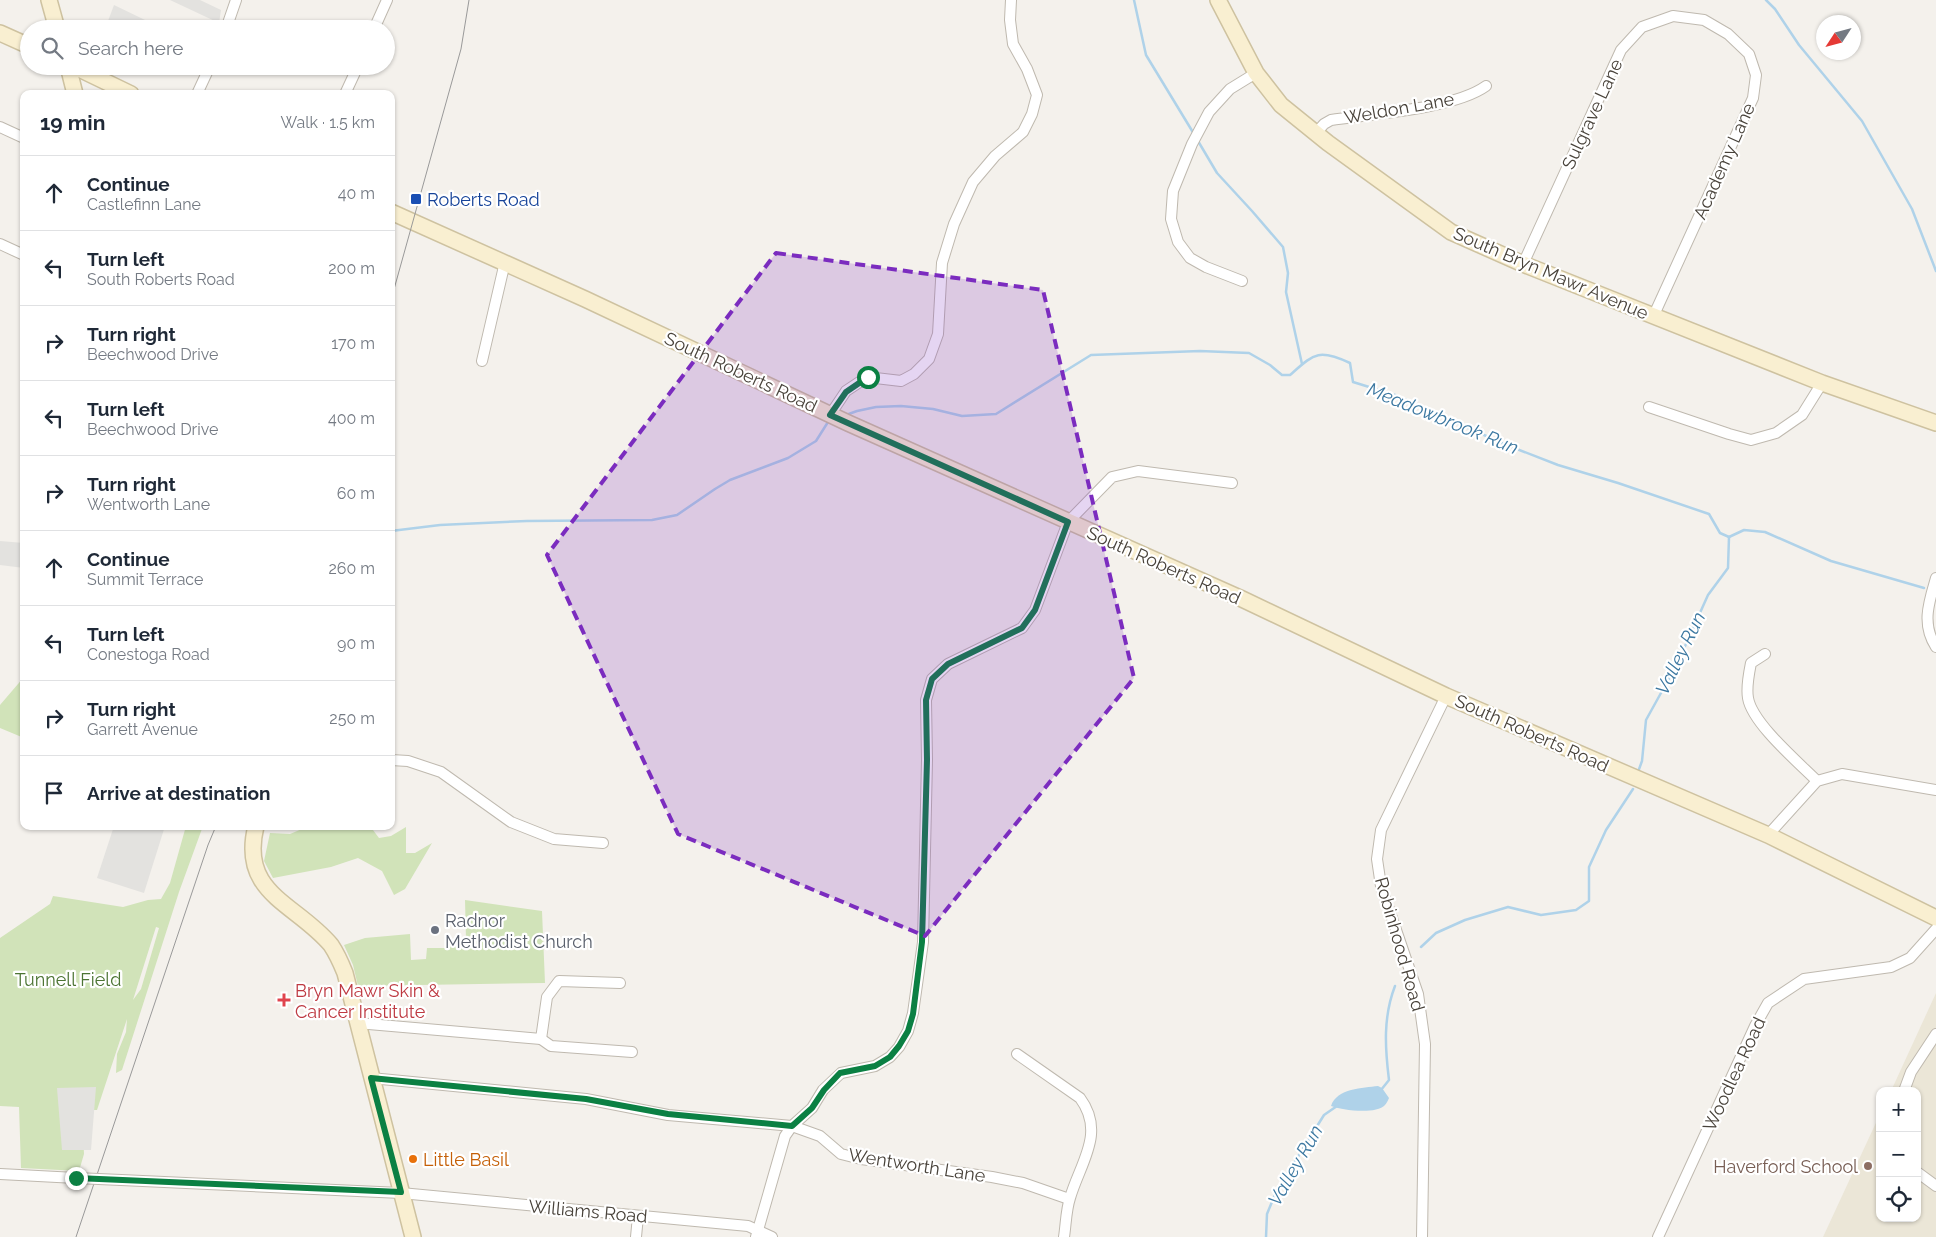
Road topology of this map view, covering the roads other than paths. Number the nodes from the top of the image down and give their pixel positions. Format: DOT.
graph roads {
  1 [pos="49,0"];
  2 [pos="236,0"];
  3 [pos="387,0"];
  4 [pos="1011,0"];
  5 [pos="1218,0"];
  6 [pos="55,20"];
  7 [pos="229,20"];
  8 [pos="378,20"];
  9 [pos="1704,20"];
  10 [pos="0,33"];
  11 [pos="20,42"];
  12 [pos="1256,73"];
  13 [pos="70,75"];
  14 [pos="92,75"];
  15 [pos="206,75"];
  16 [pos="354,75"];
  17 [pos="1486,86"];
  18 [pos="74,90"];
  19 [pos="123,90"];
  20 [pos="199,90"];
  21 [pos="347,90"];
  22 [pos="0,127"];
  23 [pos="1316,133"];
  24 [pos="20,136"];
  25 [pos="395,214"];
  26 [pos="0,244"];
  27 [pos="20,253"];
  28 [pos="504,262"];
  29 [pos="1523,264"];
  30 [pos="1242,281"];
  31 [pos="1653,317"];
  32 [pos="482,361"];
  33 [pos="1822,383"];
  34 [pos="1649,407"];
  35 [pos="830,415"];
  36 [pos="1936,423"];
  37 [pos="1232,483"];
  38 [pos="1068,522"];
  39 [pos="1936,578"];
  40 [pos="1936,647"];
  41 [pos="1765,654"];
  42 [pos="1446,696"];
  43 [pos="395,760"];
  44 [pos="1817,781"];
  45 [pos="1936,790"];
  46 [pos="255,830"];
  47 [pos="1768,835"];
  48 [pos="603,842"];
  49 [pos="1936,918"];
  50 [pos="1936,929"];
  51 [pos="620,982"];
  52 [pos="357,1023"];
  53 [pos="1936,1034"];
  54 [pos="541,1040"];
  55 [pos="632,1052"];
  56 [pos="1017,1054"];
  57 [pos="371,1078"];
  58 [pos="1905,1087"];
  59 [pos="792,1126"];
  60 [pos="0,1174"];
  61 [pos="1921,1175"];
  62 [pos="1936,1186"];
  63 [pos="401,1192"];
  64 [pos="1069,1199"];
  65 [pos="638,1216"];
  66 [pos="757,1233"];
  67 [pos="413,1237"];
  68 [pos="636,1237"];
  69 [pos="772,1237"];
  70 [pos="1064,1237"];
  71 [pos="1422,1237"];
  72 [pos="1658,1237"];
  1 -- 6 [label="street"];
  2 -- 7 [label="street"];
  3 -- 8 [label="street"];
  4 -- 35 [label="street"];
  5 -- 12 [label="street, South Bryn Mawr Avenue"];
  9 -- 29 [label="street, Sulgrave Lane"];
  9 -- 31 [label="street, Academy Lane"];
  10 -- 11 [label="street"];
  12 -- 23 [label="street, South Bryn Mawr Avenue"];
  12 -- 30 [label="street"];
  13 -- 18 [label="street"];
  14 -- 19 [label="street"];
  15 -- 20 [label="street"];
  16 -- 21 [label="street"];
  17 -- 23 [label="street, Weldon Lane"];
  22 -- 24 [label="street"];
  23 -- 29 [label="street, South Bryn Mawr Avenue"];
  25 -- 28 [label="street, South Roberts Road"];
  26 -- 27 [label="street"];
  28 -- 32 [label="street"];
  28 -- 35 [label="street, South Roberts Road"];
  29 -- 31 [label="street, South Bryn Mawr Avenue"];
  31 -- 33 [label="street, South Bryn Mawr Avenue"];
  33 -- 34 [label="street"];
  33 -- 36 [label="street, South Bryn Mawr Avenue"];
  35 -- 38 [label="street, South Roberts Road"];
  37 -- 38 [label="street"];
  38 -- 42 [label="street, South Roberts Road"];
  38 -- 59 [label="street"];
  39 -- 40 [label="street"];
  41 -- 44 [label="street"];
  42 -- 47 [label="street, South Roberts Road"];
  42 -- 71 [label="street, Robinhood Road"];
  43 -- 48 [label="street"];
  44 -- 45 [label="street"];
  44 -- 47 [label="street"];
  46 -- 52 [label="street"];
  47 -- 49 [label="street, South Roberts Road"];
  50 -- 72 [label="street, Woodlea Road"];
  51 -- 54 [label="street"];
  52 -- 54 [label="street"];
  52 -- 57 [label="street"];
  53 -- 58 [label="street"];
  54 -- 55 [label="street"];
  56 -- 64 [label="street"];
  57 -- 59 [label="street, Wentworth Lane"];
  57 -- 63 [label="street"];
  59 -- 64 [label="street, Wentworth Lane"];
  59 -- 66 [label="street"];
  60 -- 63 [label="street, Williams Road, bridge"];
  61 -- 62 [label="street"];
  63 -- 65 [label="street, Williams Road"];
  63 -- 67 [label="street"];
  64 -- 70 [label="street"];
  65 -- 66 [label="street, Williams Road"];
  65 -- 68 [label="street"];
  66 -- 69 [label="street, Williams Road"];
}
